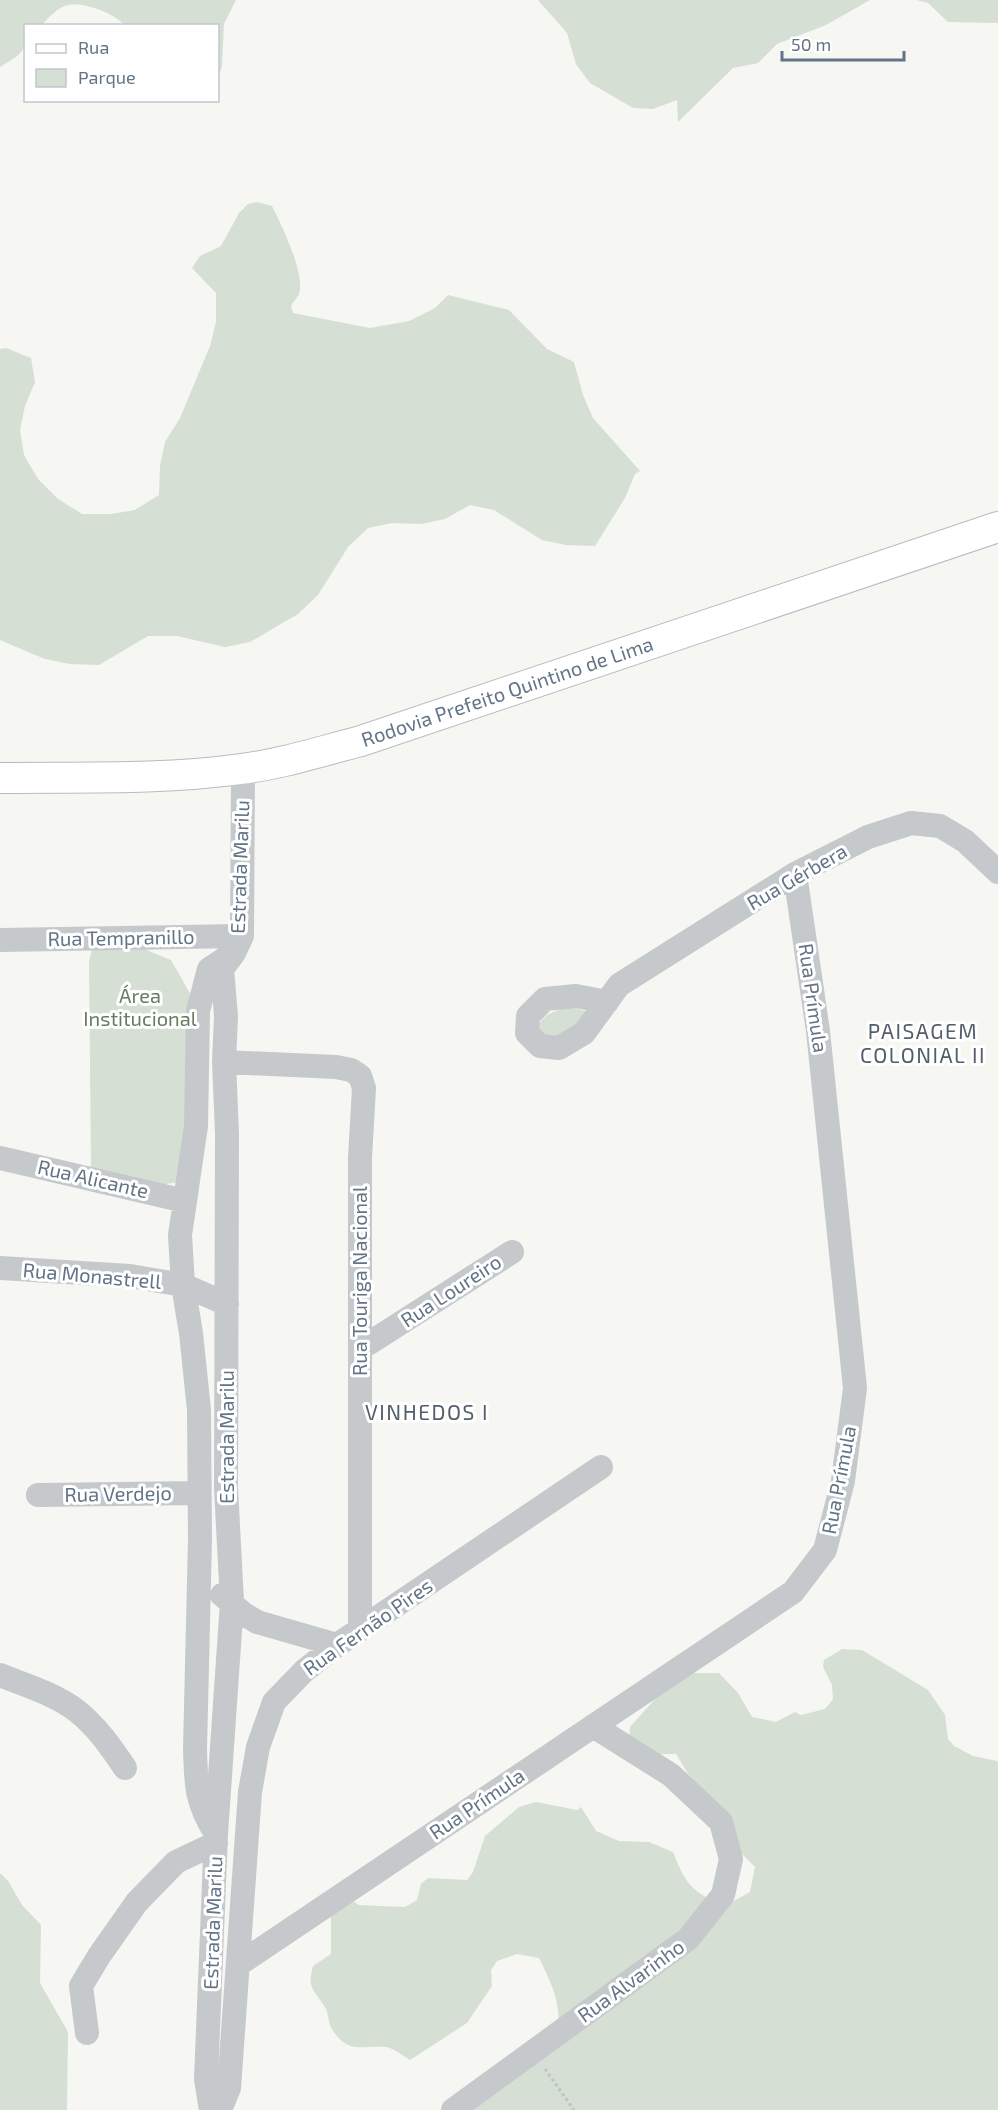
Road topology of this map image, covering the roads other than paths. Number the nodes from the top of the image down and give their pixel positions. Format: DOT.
graph roads {
  1 [pos="998,527"];
  2 [pos="243,769"];
  3 [pos="0,778"];
  4 [pos="998,872"];
  5 [pos="795,874"];
  6 [pos="0,940"];
  7 [pos="238,944"];
  8 [pos="607,1002"];
  9 [pos="224,1062"];
  10 [pos="0,1158"];
  11 [pos="185,1201"];
  12 [pos="512,1252"];
  13 [pos="0,1268"];
  14 [pos="183,1285"];
  15 [pos="226,1304"];
  16 [pos="360,1349"];
  17 [pos="601,1467"];
  18 [pos="198,1493"];
  19 [pos="38,1495"];
  20 [pos="199,1578"];
  21 [pos="232,1602"];
  22 [pos="360,1630"];
  23 [pos="337,1645"];
  24 [pos="0,1675"];
  25 [pos="593,1726"];
  26 [pos="125,1768"];
  27 [pos="216,1839"];
  28 [pos="238,1964"];
  29 [pos="87,2033"];
  30 [pos="211,2110"];
  31 [pos="220,2110"];
  32 [pos="453,2110"];
  1 -- 2 [label="main road, Rodovia Prefeito Quintino de Lima"];
  2 -- 3 [label="main road, Rodovia Prefeito Quintino de Lima"];
  2 -- 7 [label="street, Estrada Marilu"];
  4 -- 5 [label="street, Rua Gérbera"];
  5 -- 8 [label="street, Rua Gérbera"];
  5 -- 25 [label="street, Rua Prímula"];
  6 -- 7 [label="street, Rua Tempranillo"];
  7 -- 9 [label="street, Estrada Marilu"];
  7 -- 11 [label="street"];
  9 -- 15 [label="street, Estrada Marilu"];
  9 -- 16 [label="street, Rua Touriga Nacional"];
  10 -- 11 [label="street, Rua Alicante"];
  11 -- 14 [label="street"];
  12 -- 16 [label="street, Rua Loureiro"];
  13 -- 14 [label="street, Rua Monastrell"];
  14 -- 15 [label="street, Rua Monastrell"];
  14 -- 18 [label="street"];
  15 -- 21 [label="street, Estrada Marilu"];
  16 -- 22 [label="street, Rua Touriga Nacional"];
  17 -- 22 [label="street, Rua Fernão Pires"];
  18 -- 19 [label="street, Rua Verdejo"];
  18 -- 20 [label="street"];
  20 -- 21 [label="street"];
  20 -- 27 [label="street"];
  21 -- 23 [label="street"];
  21 -- 27 [label="street, Estrada Marilu"];
  22 -- 23 [label="street, Rua Fernão Pires"];
  23 -- 28 [label="street, Rua Fernão Pires"];
  24 -- 26 [label="street"];
  25 -- 28 [label="street, Rua Prímula"];
  25 -- 32 [label="street, Rua Alvarinho"];
  27 -- 29 [label="street"];
  27 -- 30 [label="street, Estrada Marilu"];
  28 -- 31 [label="street, Rua Fernão Pires"];
}
